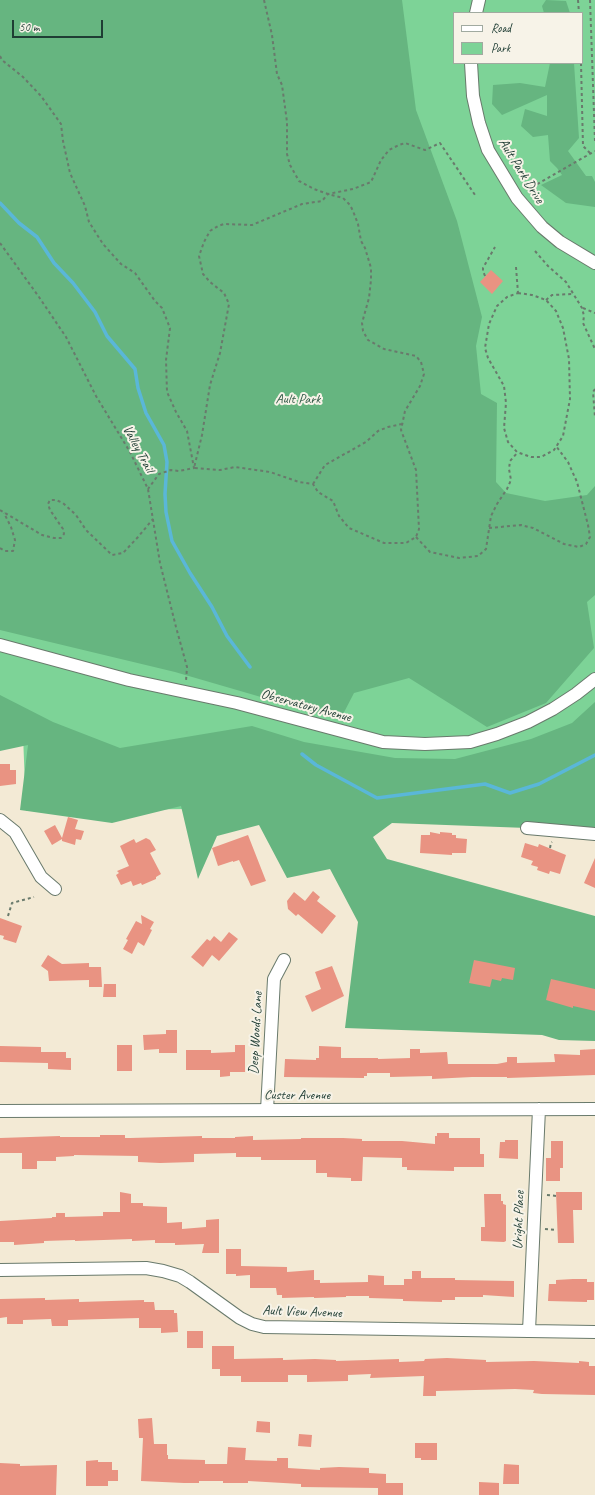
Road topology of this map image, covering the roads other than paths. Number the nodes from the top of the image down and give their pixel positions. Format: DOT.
graph roads {
  1 [pos="479,0"];
  2 [pos="476,12"];
  3 [pos="471,64"];
  4 [pos="595,263"];
  5 [pos="0,645"];
  6 [pos="595,679"];
  7 [pos="0,820"];
  8 [pos="527,828"];
  9 [pos="595,834"];
  10 [pos="55,889"];
  11 [pos="284,960"];
  12 [pos="539,1109"];
  13 [pos="595,1109"];
  14 [pos="267,1110"];
  15 [pos="0,1111"];
  16 [pos="0,1270"];
  17 [pos="529,1331"];
  18 [pos="595,1332"];
  1 -- 2 [label="street"];
  3 -- 4 [label="street, Ault Park Drive"];
  5 -- 6 [label="street, Observatory Avenue"];
  7 -- 10 [label="street"];
  8 -- 9 [label="street"];
  11 -- 14 [label="street, Deep Woods Lane"];
  12 -- 13 [label="street, Custer Avenue"];
  12 -- 14 [label="street, Custer Avenue"];
  12 -- 17 [label="street, Uright Place"];
  14 -- 15 [label="street, Custer Avenue"];
  16 -- 17 [label="street, Ault View Avenue"];
  17 -- 18 [label="street, Ault View Avenue"];
}
